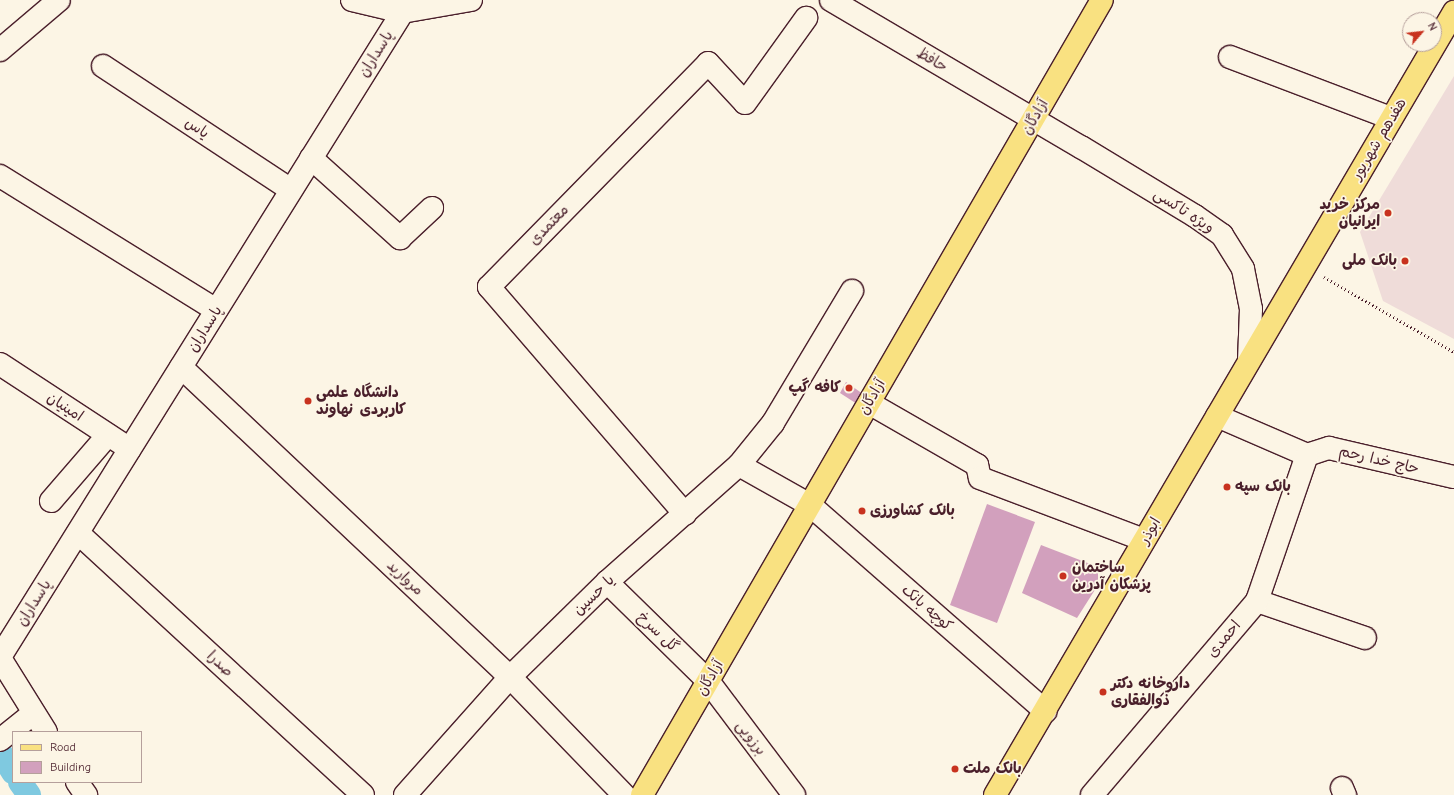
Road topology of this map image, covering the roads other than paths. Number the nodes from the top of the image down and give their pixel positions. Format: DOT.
graph roads {
  1 [pos="59,0"];
  2 [pos="352,0"];
  3 [pos="471,0"];
  4 [pos="831,0"];
  5 [pos="1102,0"];
  6 [pos="406,6"];
  7 [pos="1454,12"];
  8 [pos="806,18"];
  9 [pos="0,50"];
  10 [pos="1230,57"];
  11 [pos="103,66"];
  12 [pos="1391,118"];
  13 [pos="1033,119"];
  14 [pos="311,158"];
  15 [pos="0,176"];
  16 [pos="291,190"];
  17 [pos="432,208"];
  18 [pos="1304,266"];
  19 [pos="852,291"];
  20 [pos="216,310"];
  21 [pos="1249,360"];
  22 [pos="0,364"];
  23 [pos="181,367"];
  24 [pos="869,403"];
  25 [pos="1217,416"];
  26 [pos="108,435"];
  27 [pos="130,449"];
  28 [pos="1306,455"];
  29 [pos="739,465"];
  30 [pos="1454,477"];
  31 [pos="51,501"];
  32 [pos="810,505"];
  33 [pos="685,514"];
  34 [pos="78,533"];
  35 [pos="1144,540"];
  36 [pos="607,582"];
  37 [pos="1257,601"];
  38 [pos="1365,638"];
  39 [pos="0,657"];
  40 [pos="510,677"];
  41 [pos="708,681"];
  42 [pos="1045,710"];
  43 [pos="34,713"];
  44 [pos="45,731"];
  45 [pos="5,736"];
  46 [pos="79,783"];
  47 [pos="86,795"];
  48 [pos="363,795"];
  49 [pos="405,795"];
  50 [pos="624,795"];
  51 [pos="642,795"];
  52 [pos="794,795"];
  53 [pos="995,795"];
  54 [pos="1092,795"];
  1 -- 9 [label="street"];
  2 -- 6 [label="street"];
  3 -- 6 [label="street"];
  4 -- 13 [label="street, حافظ"];
  5 -- 13 [label="main road, آزادگان"];
  6 -- 14 [label="street, پاسداران"];
  7 -- 12 [label="main road, هفدهم شهریور"];
  8 -- 33 [label="street, معتمدی"];
  10 -- 12 [label="street"];
  11 -- 16 [label="street, یاس"];
  12 -- 18 [label="main road, هفدهم شهریور"];
  13 -- 21 [label="street, ویژه تاکسی"];
  13 -- 24 [label="main road, آزادگان"];
  14 -- 16 [label="street, پاسداران"];
  14 -- 17 [label="street"];
  15 -- 20 [label="street"];
  16 -- 20 [label="street, پاسداران"];
  18 -- 21 [label="main road, ابوذر"];
  19 -- 29 [label="street, یا حسین"];
  20 -- 23 [label="street, پاسداران"];
  21 -- 25 [label="main road, ابوذر"];
  22 -- 26 [label="street, امینیان"];
  23 -- 27 [label="street, پاسداران"];
  23 -- 40 [label="street, مروارید"];
  24 -- 32 [label="main road, آزادگان"];
  24 -- 35 [label="street"];
  25 -- 28 [label="street"];
  25 -- 35 [label="main road, ابوذر"];
  26 -- 27 [label="street, امینیان"];
  26 -- 31 [label="street"];
  27 -- 34 [label="street, پاسداران"];
  28 -- 30 [label="street, حاج خدا رحم"];
  28 -- 37 [label="street, احمدی"];
  29 -- 32 [label="street"];
  29 -- 33 [label="street, یا حسین"];
  32 -- 41 [label="main road, آزادگان"];
  32 -- 42 [label="street, کوچه بانک"];
  33 -- 36 [label="street, یا حسین"];
  34 -- 39 [label="street, پاسداران"];
  34 -- 48 [label="street, صدرا"];
  35 -- 42 [label="main road, ابوذر"];
  36 -- 40 [label="street, یا حسین"];
  36 -- 41 [label="street, گل سرخ"];
  37 -- 38 [label="street"];
  37 -- 54 [label="street, احمدی"];
  39 -- 43 [label="street, پاسداران"];
  40 -- 49 [label="street, یا حسین"];
  40 -- 50 [label="street, مروارید"];
  41 -- 51 [label="main road, آزادگان"];
  41 -- 52 [label="street, برزویی"];
  42 -- 53 [label="main road, ابوذر"];
  43 -- 44 [label="street, پاسداران"];
  43 -- 45 [label="street"];
  46 -- 47 [label="street"];
}
